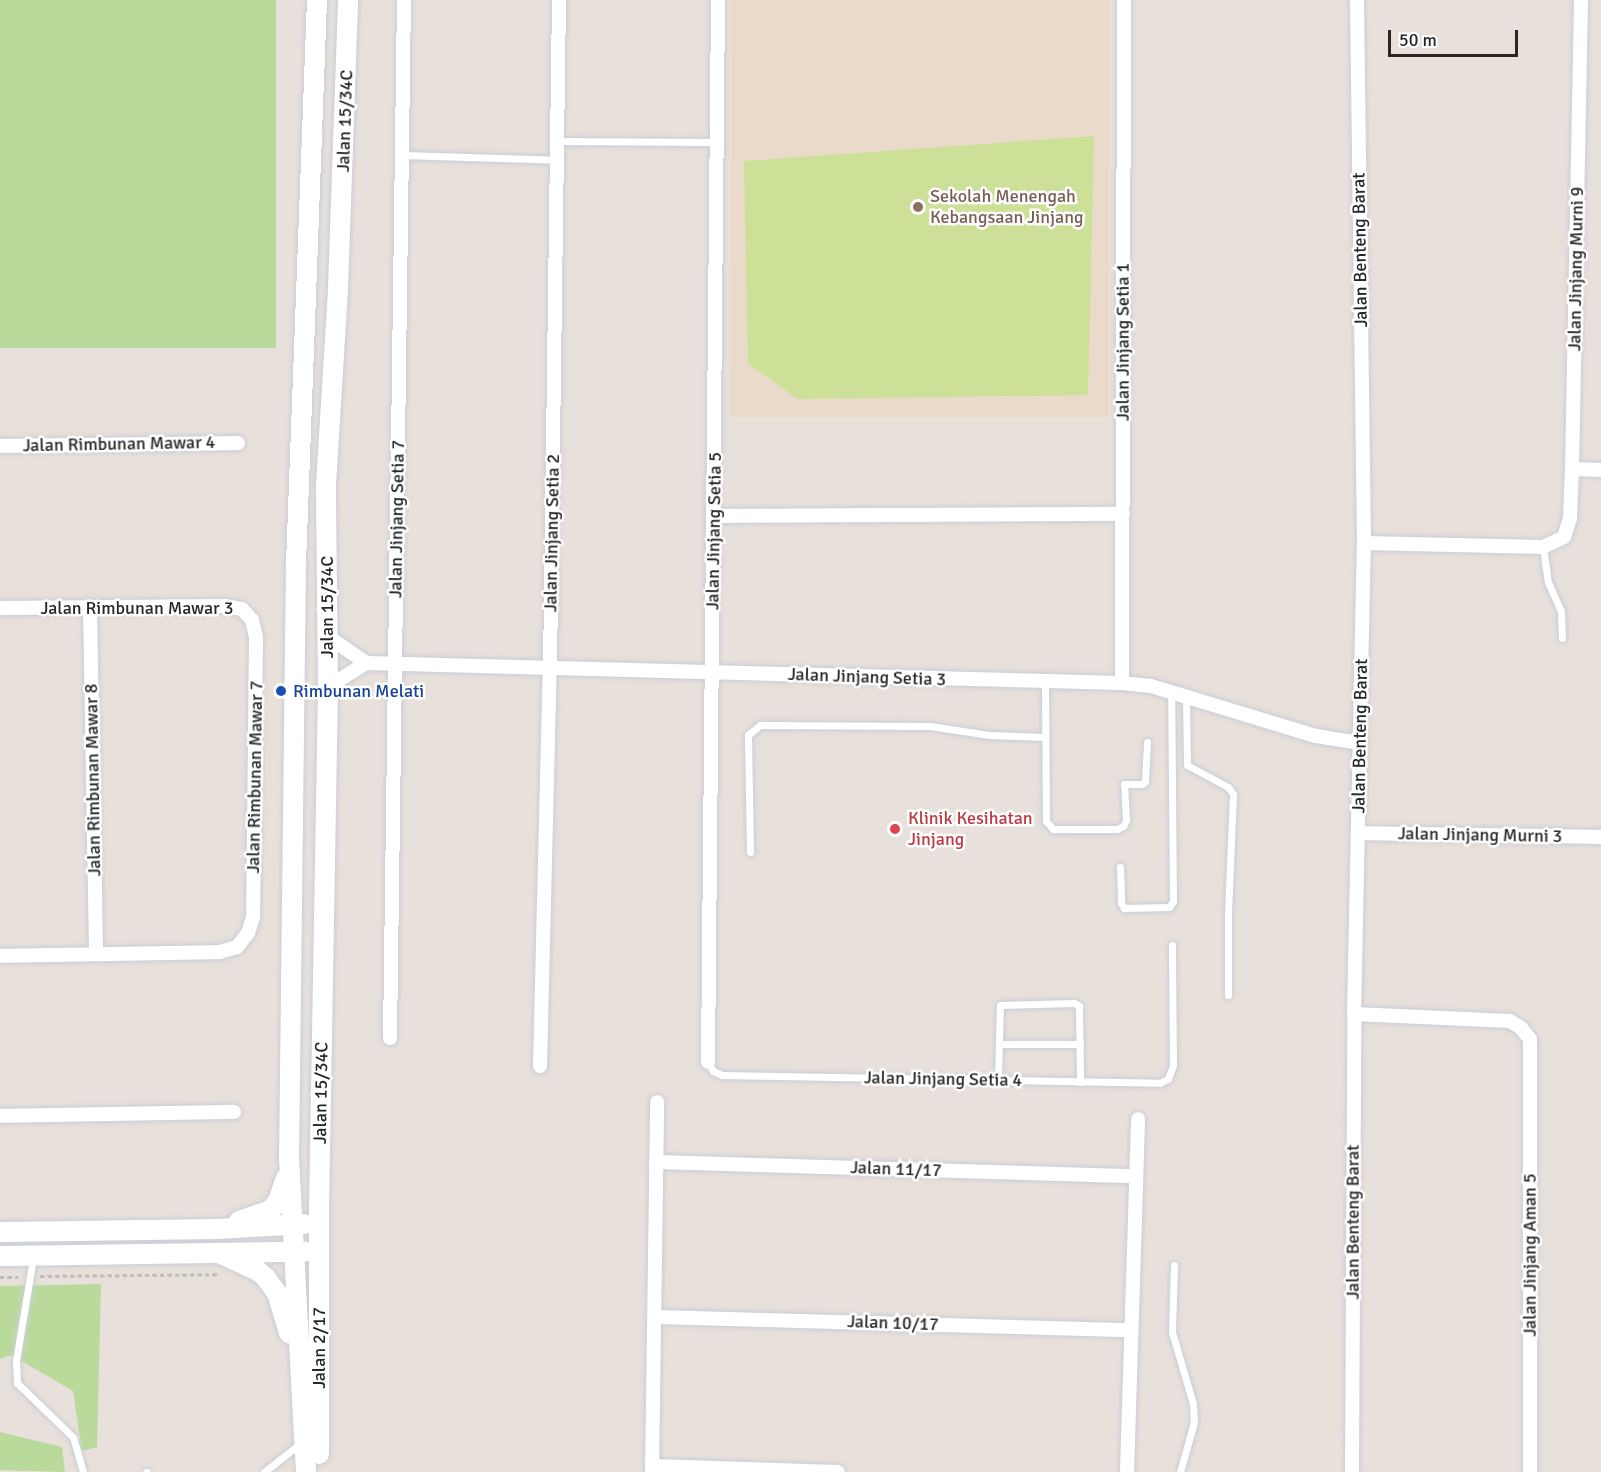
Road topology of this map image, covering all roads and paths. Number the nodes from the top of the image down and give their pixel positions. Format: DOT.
graph roads {
  1 [pos="317,0"];
  2 [pos="348,0"];
  3 [pos="404,0"];
  4 [pos="559,0"];
  5 [pos="718,0"];
  6 [pos="1124,0"];
  7 [pos="1357,0"];
  8 [pos="1581,0"];
  9 [pos="558,141"];
  10 [pos="717,142"];
  11 [pos="402,155"];
  12 [pos="557,160"];
  13 [pos="238,443"];
  14 [pos="0,446"];
  15 [pos="1572,470"];
  16 [pos="1601,470"];
  17 [pos="1123,514"];
  18 [pos="714,516"];
  19 [pos="1364,543"];
  20 [pos="1543,547"];
  21 [pos="90,607"];
  22 [pos="0,608"];
  23 [pos="326,635"];
  24 [pos="256,637"];
  25 [pos="1562,638"];
  26 [pos="366,663"];
  27 [pos="395,664"];
  28 [pos="550,668"];
  29 [pos="712,672"];
  30 [pos="1045,681"];
  31 [pos="1122,684"];
  32 [pos="328,687"];
  33 [pos="1171,692"];
  34 [pos="1185,696"];
  35 [pos="1045,737"];
  36 [pos="1147,742"];
  37 [pos="1360,743"];
  38 [pos="1359,833"];
  39 [pos="1601,837"];
  40 [pos="750,852"];
  41 [pos="1120,867"];
  42 [pos="1172,945"];
  43 [pos="96,954"];
  44 [pos="0,956"];
  45 [pos="1228,995"];
  46 [pos="1354,1014"];
  47 [pos="390,1038"];
  48 [pos="999,1044"];
  49 [pos="1080,1044"];
  50 [pos="708,1062"];
  51 [pos="540,1066"];
  52 [pos="998,1079"];
  53 [pos="1080,1082"];
  54 [pos="657,1102"];
  55 [pos="234,1112"];
  56 [pos="0,1116"];
  57 [pos="1138,1119"];
  58 [pos="290,1160"];
  59 [pos="657,1161"];
  60 [pos="1136,1176"];
  61 [pos="319,1223"];
  62 [pos="293,1225"];
  63 [pos="217,1229"];
  64 [pos="0,1232"];
  65 [pos="293,1251"];
  66 [pos="216,1252"];
  67 [pos="320,1252"];
  68 [pos="34,1255"];
  69 [pos="0,1256"];
  70 [pos="1174,1265"];
  71 [pos="224,1274"];
  72 [pos="30,1276"];
  73 [pos="0,1277"];
  74 [pos="655,1317"];
  75 [pos="1131,1330"];
  76 [pos="298,1358"];
  77 [pos="306,1439"];
  78 [pos="652,1469"];
  79 [pos="83,1472"];
  80 [pos="264,1472"];
  81 [pos="306,1472"];
  82 [pos="319,1472"];
  83 [pos="838,1472"];
  84 [pos="1127,1472"];
  85 [pos="1180,1472"];
  86 [pos="1352,1472"];
  87 [pos="1530,1472"];
  1 -- 58 [label="street, Jalan 15/34C"];
  2 -- 23 [label="street, Jalan 15/34C"];
  3 -- 11 [label="street, Jalan Jinjang Setia 7"];
  4 -- 9 [label="street, Jalan Jinjang Setia 2"];
  5 -- 10 [label="street, Jalan Jinjang Setia 5"];
  6 -- 17 [label="street, Jalan Jinjang Setia 1"];
  7 -- 19 [label="street, Jalan Benteng Barat"];
  8 -- 15 [label="street, Jalan Jinjang Murni 9"];
  9 -- 10 [label="lane"];
  9 -- 12 [label="street, Jalan Jinjang Setia 2"];
  10 -- 18 [label="street, Jalan Jinjang Setia 5"];
  11 -- 12 [label="lane"];
  11 -- 27 [label="street, Jalan Jinjang Setia 7"];
  12 -- 28 [label="street, Jalan Jinjang Setia 2"];
  13 -- 14 [label="street, Jalan Rimbunan Mawar 4"];
  15 -- 16 [label="street"];
  15 -- 20 [label="street, Jalan Jinjang Murni 9"];
  17 -- 18 [label="street"];
  17 -- 31 [label="street, Jalan Jinjang Setia 1"];
  18 -- 29 [label="street, Jalan Jinjang Setia 5"];
  19 -- 20 [label="street"];
  19 -- 37 [label="street, Jalan Benteng Barat"];
  20 -- 25 [label="lane"];
  21 -- 22 [label="street, Jalan Rimbunan Mawar 3"];
  21 -- 24 [label="street, Jalan Rimbunan Mawar 3"];
  21 -- 43 [label="street, Jalan Rimbunan Mawar 8"];
  23 -- 26 [label="street"];
  23 -- 32 [label="street, Jalan 15/34C"];
  24 -- 43 [label="street, Jalan Rimbunan Mawar 7"];
  26 -- 27 [label="street, Jalan Jinjang Setia 3"];
  26 -- 32 [label="street"];
  27 -- 28 [label="street, Jalan Jinjang Setia 3"];
  27 -- 47 [label="street, Jalan Jinjang Setia 7"];
  28 -- 29 [label="street, Jalan Jinjang Setia 3"];
  28 -- 51 [label="street, Jalan Jinjang Setia 2"];
  29 -- 30 [label="street, Jalan Jinjang Setia 3"];
  29 -- 50 [label="street, Jalan Jinjang Setia 5"];
  30 -- 31 [label="street, Jalan Jinjang Setia 3"];
  30 -- 35 [label="lane"];
  31 -- 33 [label="street, Jalan Jinjang Setia 3"];
  32 -- 61 [label="street, Jalan 15/34C"];
  33 -- 34 [label="street, Jalan Jinjang Setia 3"];
  33 -- 41 [label="lane"];
  34 -- 37 [label="street, Jalan Jinjang Setia 3"];
  34 -- 45 [label="lane"];
  35 -- 36 [label="lane"];
  35 -- 40 [label="lane"];
  37 -- 38 [label="street, Jalan Benteng Barat"];
  38 -- 39 [label="street, Jalan Jinjang Murni 3"];
  38 -- 46 [label="street, Jalan Benteng Barat"];
  42 -- 53 [label="lane, Jalan Jinjang Setia 4"];
  43 -- 44 [label="street"];
  46 -- 86 [label="street, Jalan Benteng Barat"];
  46 -- 87 [label="street, Jalan Jinjang Aman 5"];
  48 -- 49 [label="lane"];
  48 -- 49 [label="lane"];
  48 -- 52 [label="lane"];
  49 -- 53 [label="lane"];
  50 -- 52 [label="lane, Jalan Jinjang Setia 4"];
  52 -- 53 [label="lane, Jalan Jinjang Setia 4"];
  54 -- 59 [label="street"];
  55 -- 56 [label="street"];
  57 -- 60 [label="street"];
  58 -- 62 [label="street, Jalan 15/34C"];
  58 -- 63 [label="street"];
  59 -- 60 [label="street, Jalan 11/17"];
  59 -- 74 [label="street"];
  60 -- 75 [label="street"];
  61 -- 62 [label="street"];
  61 -- 67 [label="street, Jalan 2/17"];
  62 -- 63 [label="street"];
  62 -- 65 [label="street, Jalan 15/34C"];
  63 -- 64 [label="street"];
  65 -- 66 [label="street"];
  65 -- 67 [label="street"];
  65 -- 76 [label="street, Jalan 15/34C"];
  66 -- 68 [label="street"];
  66 -- 76 [label="street"];
  67 -- 82 [label="street, Jalan 2/17"];
  68 -- 69 [label="street"];
  68 -- 72 [label="lane"];
  70 -- 85 [label="lane"];
  71 -- 72 [label="path"];
  72 -- 73 [label="path"];
  72 -- 79 [label="lane"];
  74 -- 75 [label="street, Jalan 10/17"];
  74 -- 78 [label="street"];
  75 -- 84 [label="street"];
  76 -- 77 [label="street, Jalan 2/17"];
  77 -- 80 [label="lane"];
  77 -- 81 [label="street, Jalan 2/17"];
  78 -- 83 [label="street"];
}
